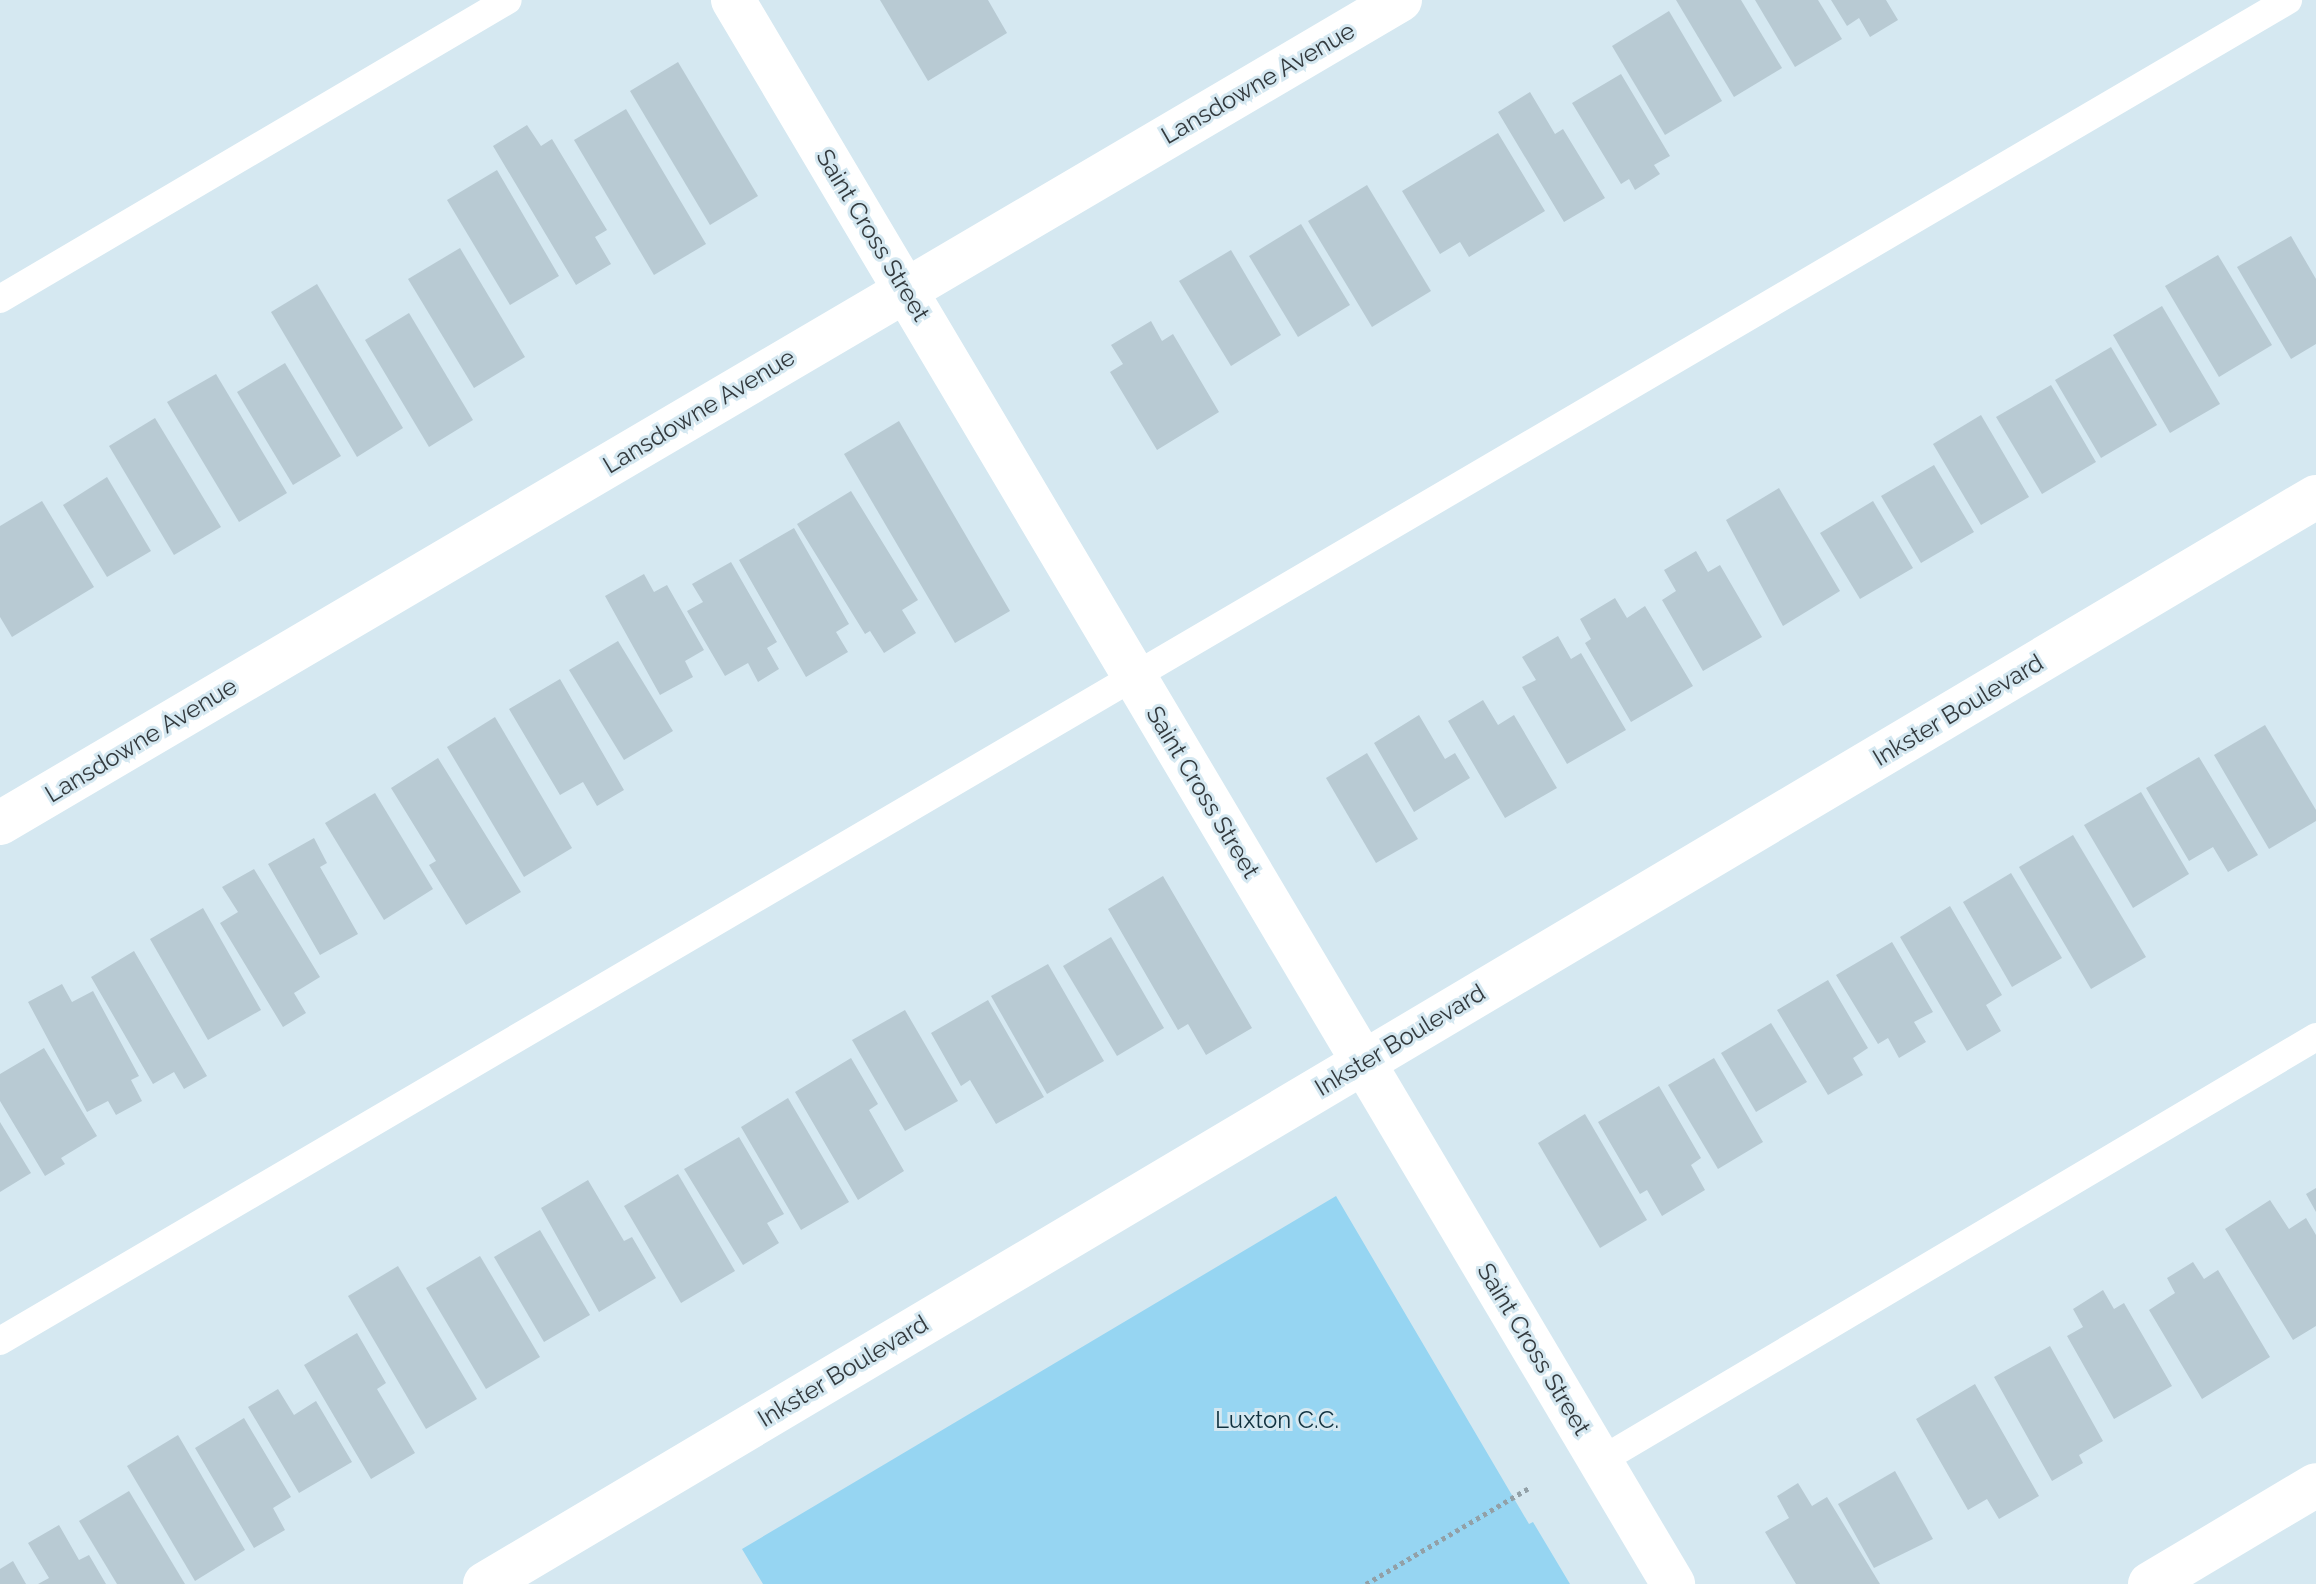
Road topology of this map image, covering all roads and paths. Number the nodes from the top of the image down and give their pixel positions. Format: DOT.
graph roads {
  1 [pos="508,0"];
  2 [pos="733,0"];
  3 [pos="1400,0"];
  4 [pos="2288,0"];
  5 [pos="906,290"];
  6 [pos="0,299"];
  7 [pos="2316,497"];
  8 [pos="1133,673"];
  9 [pos="0,823"];
  10 [pos="2316,1037"];
  11 [pos="1364,1062"];
  12 [pos="0,1341"];
  13 [pos="1600,1461"];
  14 [pos="2316,1485"];
  15 [pos="1529,1488"];
  16 [pos="485,1584"];
  17 [pos="1366,1584"];
  18 [pos="1673,1584"];
  19 [pos="2150,1584"];
  1 -- 6 [label="lane"];
  2 -- 5 [label="street, Saint Cross Street"];
  3 -- 5 [label="street, Lansdowne Avenue"];
  4 -- 8 [label="lane"];
  5 -- 8 [label="street, Saint Cross Street"];
  5 -- 9 [label="street, Lansdowne Avenue"];
  7 -- 11 [label="street, Inkster Boulevard"];
  8 -- 11 [label="street, Saint Cross Street"];
  8 -- 12 [label="lane"];
  10 -- 13 [label="lane"];
  11 -- 13 [label="street, Saint Cross Street"];
  11 -- 16 [label="street, Inkster Boulevard"];
  13 -- 18 [label="street, Saint Cross Street"];
  14 -- 19 [label="street"];
  15 -- 17 [label="path"];
}
